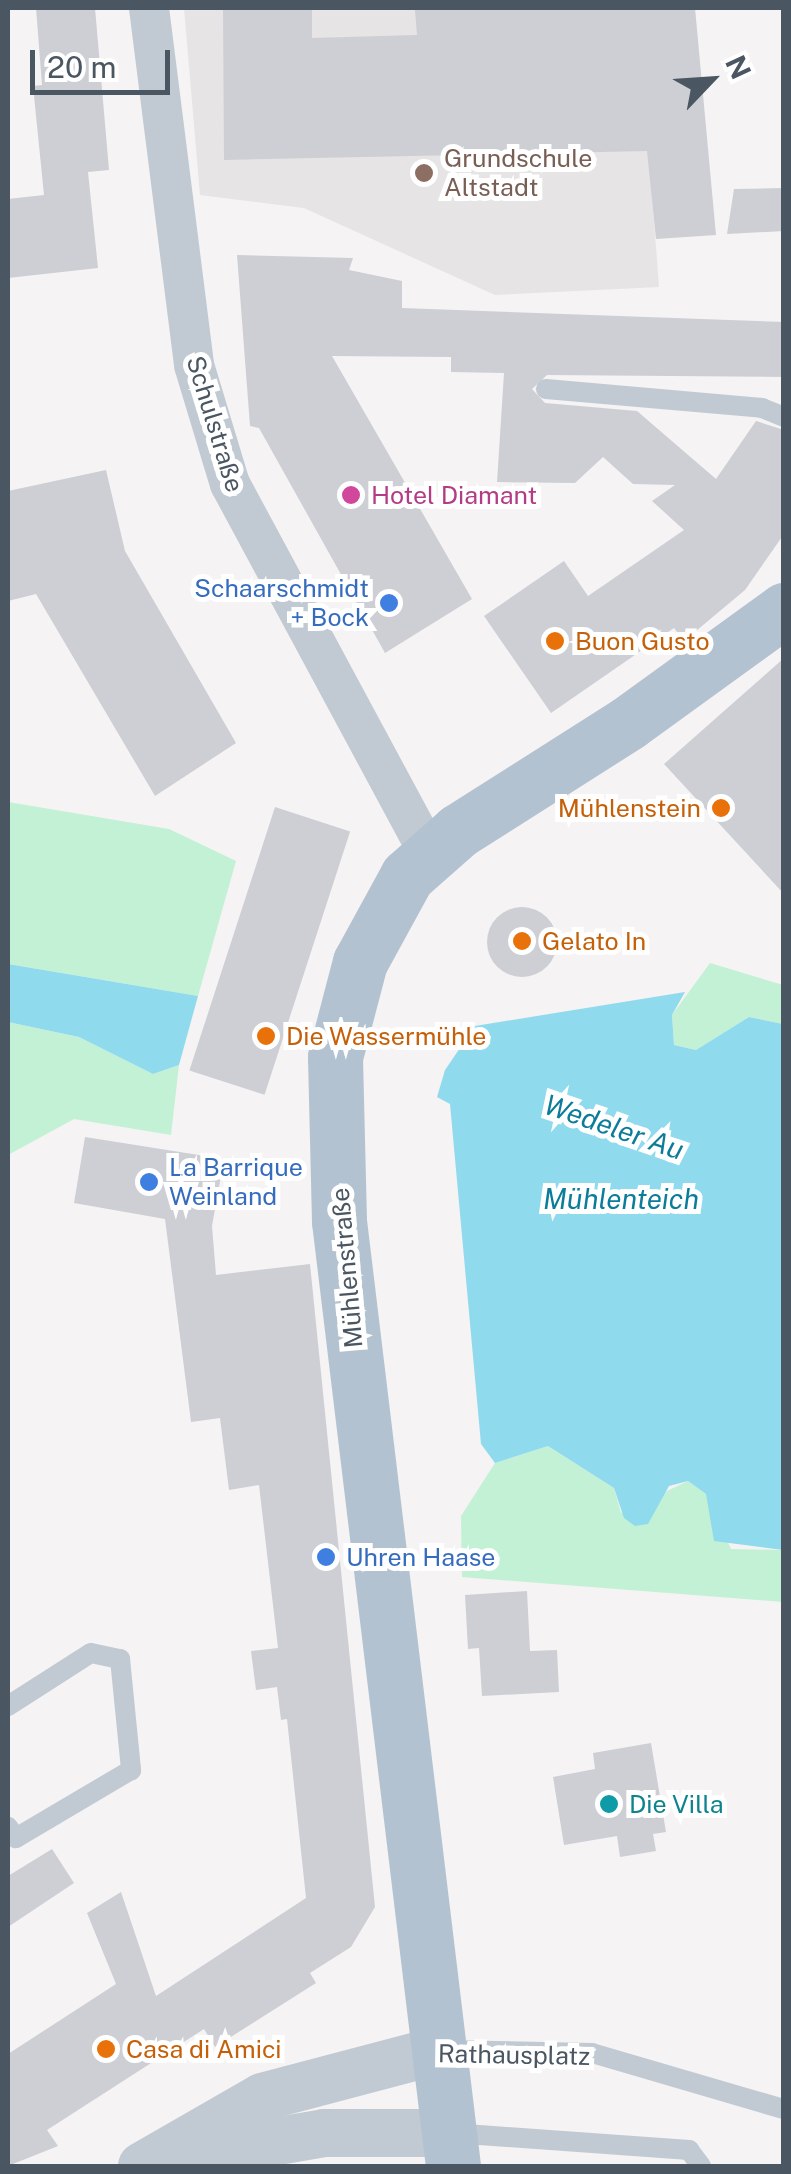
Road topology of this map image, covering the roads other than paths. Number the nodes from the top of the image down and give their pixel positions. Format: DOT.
graph roads {
  1 [pos="150,8"];
  2 [pos="546,389"];
  3 [pos="784,418"];
  4 [pos="784,610"];
  5 [pos="430,855"];
  6 [pos="8,1706"];
  7 [pos="8,1826"];
  8 [pos="440,2050"];
  9 [pos="784,2109"];
  10 [pos="451,2150"];
  11 [pos="145,2166"];
  12 [pos="701,2166"];
  1 -- 5 [label="street, Schulstraße"];
  2 -- 3 [label="lane"];
  4 -- 5 [label="main road, Mühlenstraße"];
  5 -- 8 [label="main road, Mühlenstraße"];
  6 -- 7 [label="lane"];
  8 -- 9 [label="lane, Rathausplatz"];
  8 -- 10 [label="main road, Mühlenstraße"];
  8 -- 11 [label="street, Rathausplatz"];
  10 -- 11 [label="street, Rathausplatz"];
  10 -- 12 [label="lane, Rathausplatz"];
}
